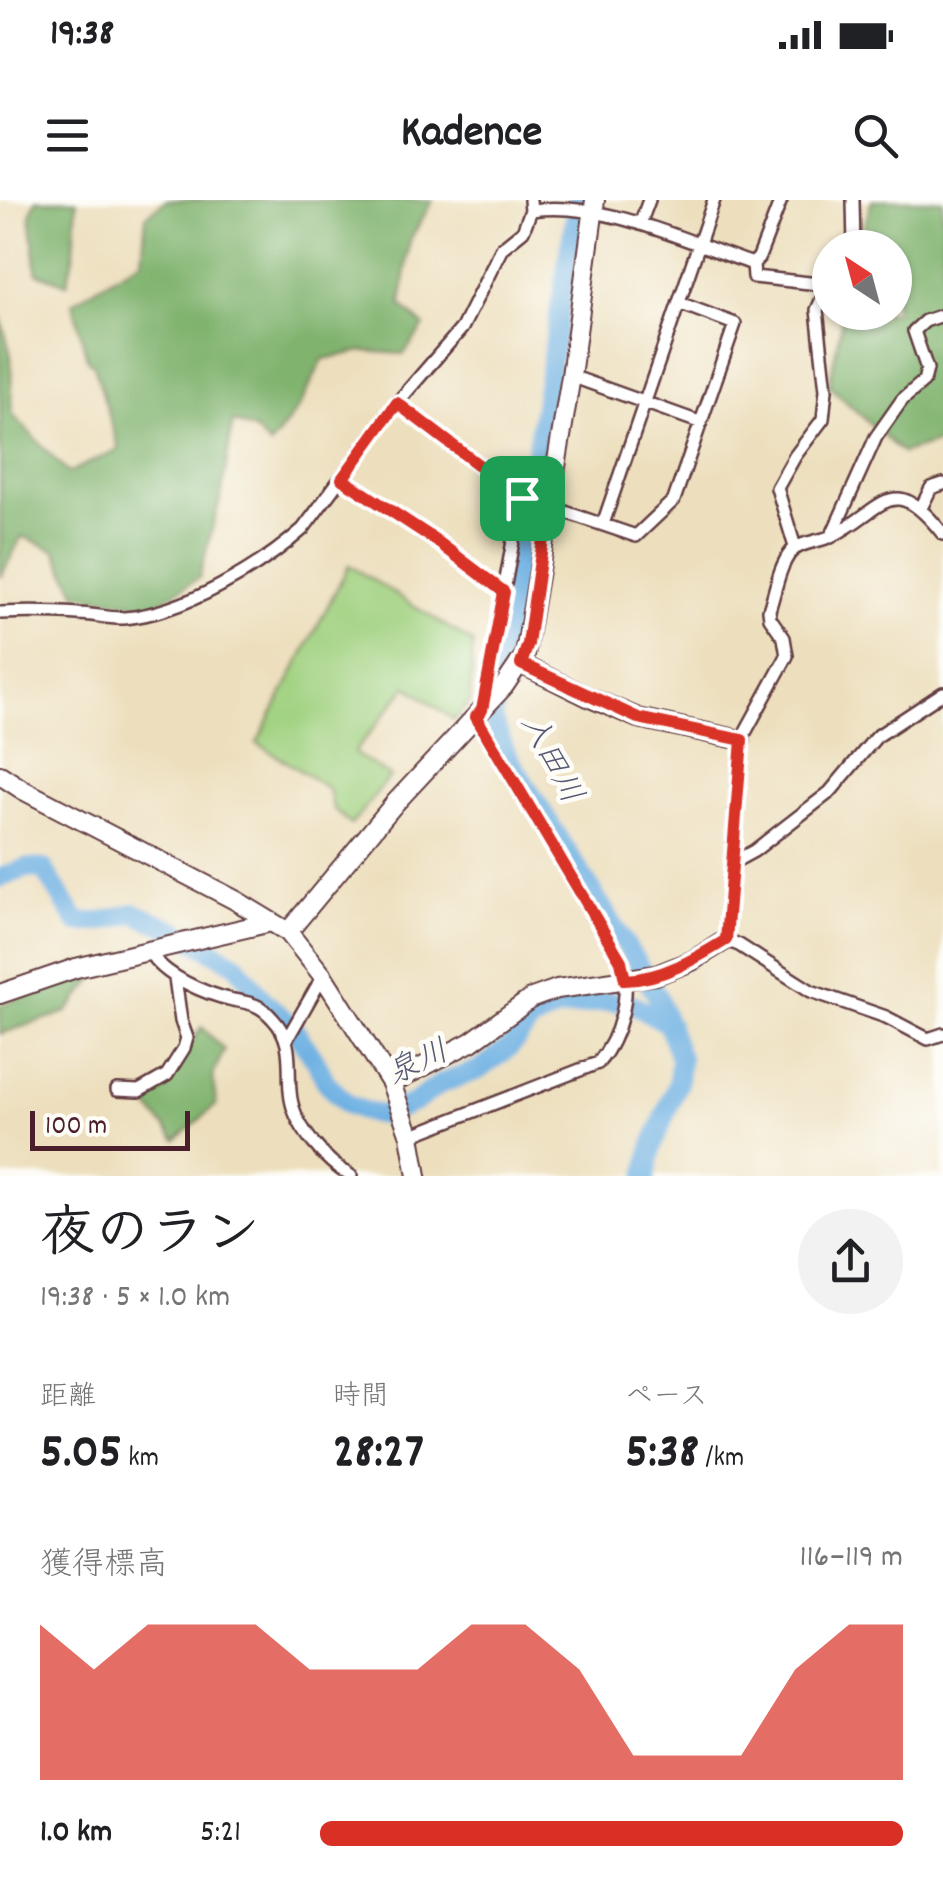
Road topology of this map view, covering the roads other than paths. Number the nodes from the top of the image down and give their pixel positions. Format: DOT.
graph roads {
  1 [pos="649,200"];
  2 [pos="714,200"];
  3 [pos="781,200"];
  4 [pos="852,200"];
  5 [pos="530,205"];
  6 [pos="590,205"];
  7 [pos="640,224"];
  8 [pos="853,230"];
  9 [pos="697,245"];
  10 [pos="753,264"];
  11 [pos="812,282"];
  12 [pos="679,303"];
  13 [pos="943,315"];
  14 [pos="819,330"];
  15 [pos="571,376"];
  16 [pos="397,403"];
  17 [pos="642,403"];
  18 [pos="700,422"];
  19 [pos="342,479"];
  20 [pos="943,484"];
  21 [pos="533,500"];
  22 [pos="921,508"];
  23 [pos="603,524"];
  24 [pos="943,534"];
  25 [pos="831,537"];
  26 [pos="795,548"];
  27 [pos="504,592"];
  28 [pos="0,613"];
  29 [pos="521,664"];
  30 [pos="943,693"];
  31 [pos="479,713"];
  32 [pos="742,740"];
  33 [pos="0,775"];
  34 [pos="732,863"];
  35 [pos="280,927"];
  36 [pos="726,940"];
  37 [pos="149,951"];
  38 [pos="323,976"];
  39 [pos="176,978"];
  40 [pos="628,985"];
  41 [pos="0,994"];
  42 [pos="292,1032"];
  43 [pos="943,1034"];
  44 [pos="394,1088"];
  45 [pos="117,1090"];
  46 [pos="408,1130"];
  47 [pos="351,1176"];
  48 [pos="417,1176"];
  1 -- 7 [label="street"];
  2 -- 9 [label="street"];
  3 -- 10 [label="street"];
  4 -- 8 [label="street"];
  5 -- 6 [label="street"];
  5 -- 16 [label="street"];
  6 -- 7 [label="street"];
  6 -- 15 [label="street"];
  7 -- 9 [label="street"];
  9 -- 10 [label="street"];
  9 -- 12 [label="street"];
  10 -- 11 [label="street"];
  12 -- 17 [label="street"];
  12 -- 18 [label="street"];
  13 -- 25 [label="street"];
  14 -- 26 [label="street"];
  15 -- 17 [label="street"];
  15 -- 21 [label="street"];
  16 -- 19 [label="street"];
  16 -- 21 [label="street"];
  17 -- 18 [label="street"];
  17 -- 23 [label="street"];
  18 -- 23 [label="street"];
  19 -- 27 [label="street"];
  19 -- 28 [label="street"];
  20 -- 22 [label="street"];
  21 -- 23 [label="street"];
  21 -- 27 [label="street"];
  21 -- 29 [label="street"];
  22 -- 24 [label="street"];
  22 -- 25 [label="street"];
  25 -- 26 [label="street"];
  26 -- 32 [label="street"];
  27 -- 31 [label="street"];
  29 -- 31 [label="street"];
  29 -- 32 [label="street"];
  30 -- 34 [label="street"];
  31 -- 35 [label="street"];
  31 -- 40 [label="street"];
  32 -- 34 [label="street"];
  33 -- 35 [label="street"];
  34 -- 36 [label="street"];
  35 -- 37 [label="street"];
  35 -- 38 [label="street"];
  36 -- 40 [label="street"];
  36 -- 43 [label="street"];
  37 -- 39 [label="street"];
  37 -- 41 [label="street"];
  38 -- 42 [label="street"];
  38 -- 44 [label="street"];
  39 -- 42 [label="street"];
  39 -- 45 [label="street"];
  40 -- 44 [label="street"];
  40 -- 46 [label="street"];
  42 -- 47 [label="street"];
  44 -- 46 [label="street"];
  46 -- 48 [label="street"];
}
